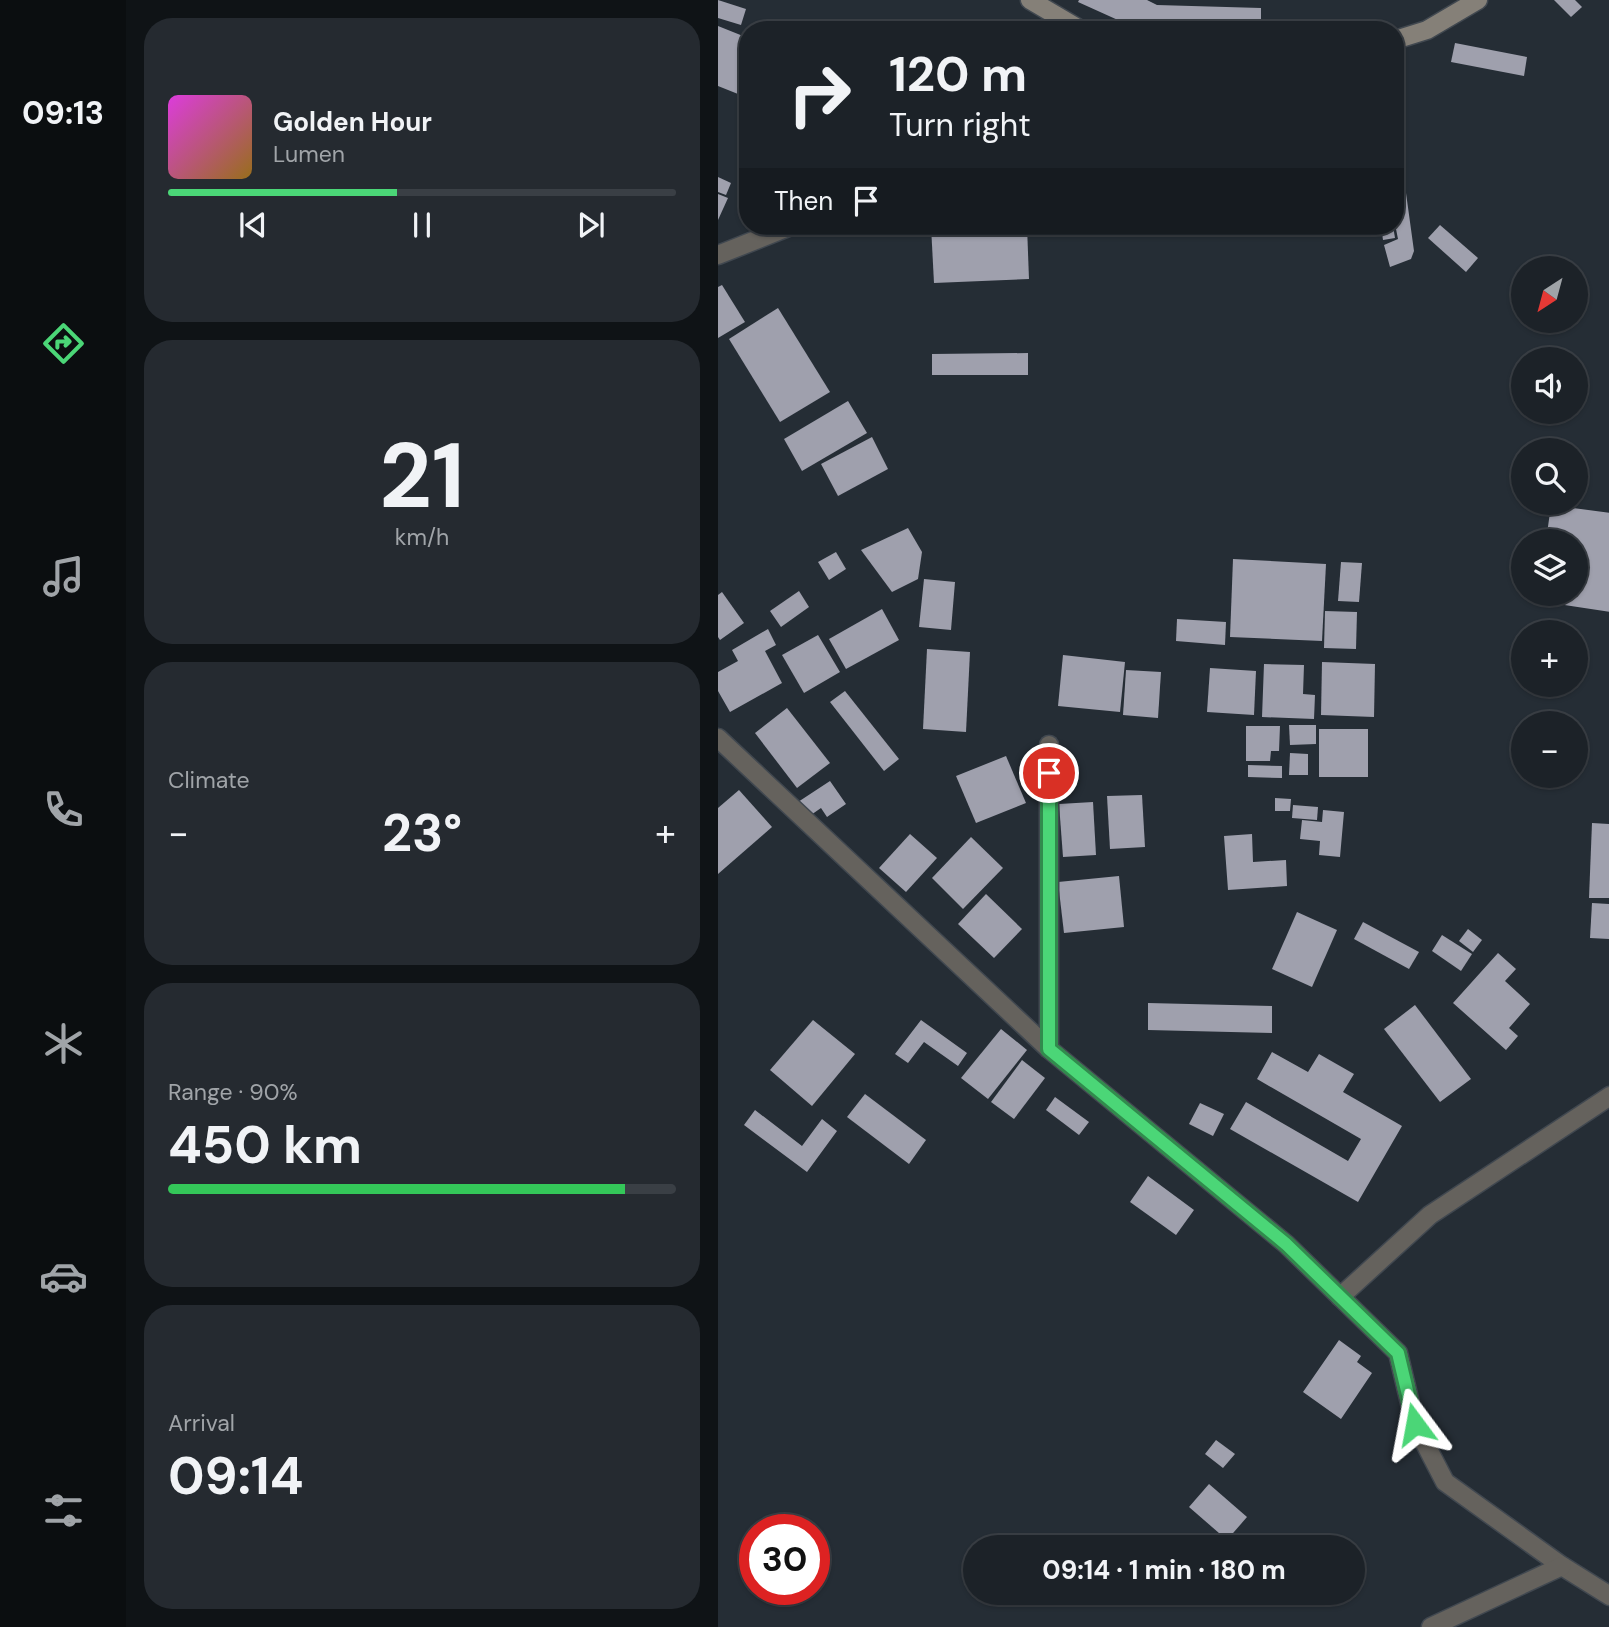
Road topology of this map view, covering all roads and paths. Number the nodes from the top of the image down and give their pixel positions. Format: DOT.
graph roads {
  1 [pos="1030,0"];
  2 [pos="1478,0"];
  3 [pos="1066,21"];
  4 [pos="1404,37"];
  5 [pos="769,235"];
  6 [pos="718,255"];
  7 [pos="718,738"];
  8 [pos="1049,745"];
  9 [pos="1049,1049"];
  10 [pos="1609,1096"];
  11 [pos="1340,1297"];
  12 [pos="1562,1566"];
  13 [pos="1609,1596"];
  14 [pos="1431,1627"];
  1 -- 3 [label="street"];
  2 -- 4 [label="street"];
  5 -- 6 [label="street"];
  7 -- 9 [label="street"];
  8 -- 9 [label="street"];
  9 -- 11 [label="street"];
  10 -- 11 [label="street"];
  11 -- 12 [label="street"];
  12 -- 13 [label="street"];
  12 -- 14 [label="street"];
}
